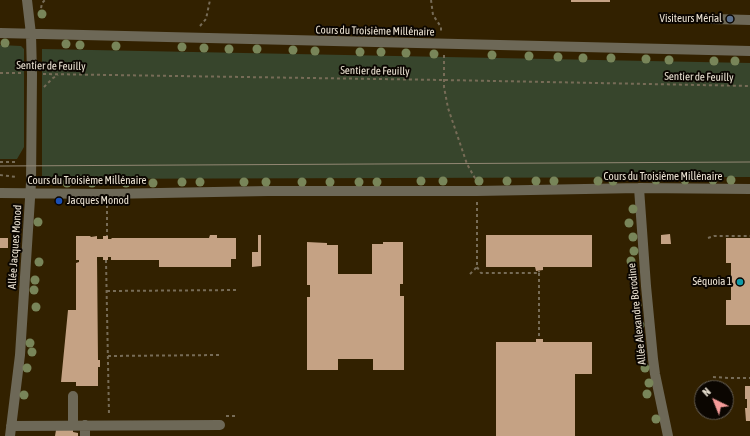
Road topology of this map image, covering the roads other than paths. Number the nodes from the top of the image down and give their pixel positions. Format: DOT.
graph roads {
  1 [pos="27,0"];
  2 [pos="713,19"];
  3 [pos="750,20"];
  4 [pos="0,33"];
  5 [pos="31,34"];
  6 [pos="750,51"];
  7 [pos="639,188"];
  8 [pos="750,189"];
  9 [pos="0,193"];
  10 [pos="30,193"];
  11 [pos="73,396"];
  12 [pos="73,425"];
  13 [pos="84,425"];
  14 [pos="220,425"];
  15 [pos="10,431"];
  16 [pos="85,436"];
  17 [pos="668,436"];
  1 -- 5 [label="street, Allée Jacques Monod"];
  2 -- 3 [label="street"];
  4 -- 5 [label="street, Cours du Troisième Millénaire"];
  5 -- 6 [label="street, Cours du Troisième Millénaire"];
  5 -- 10 [label="street, Allée Jacques Monod"];
  7 -- 8 [label="street, Cours du Troisième Millénaire"];
  7 -- 10 [label="street, Cours du Troisième Millénaire"];
  7 -- 17 [label="street, Allée Alexandre Borodine"];
  9 -- 10 [label="street, Cours du Troisième Millénaire"];
  10 -- 15 [label="street, Allée Jacques Monod"];
  11 -- 12 [label="street"];
  12 -- 13 [label="street"];
  12 -- 15 [label="street"];
  13 -- 14 [label="street"];
  13 -- 16 [label="street"];
}
